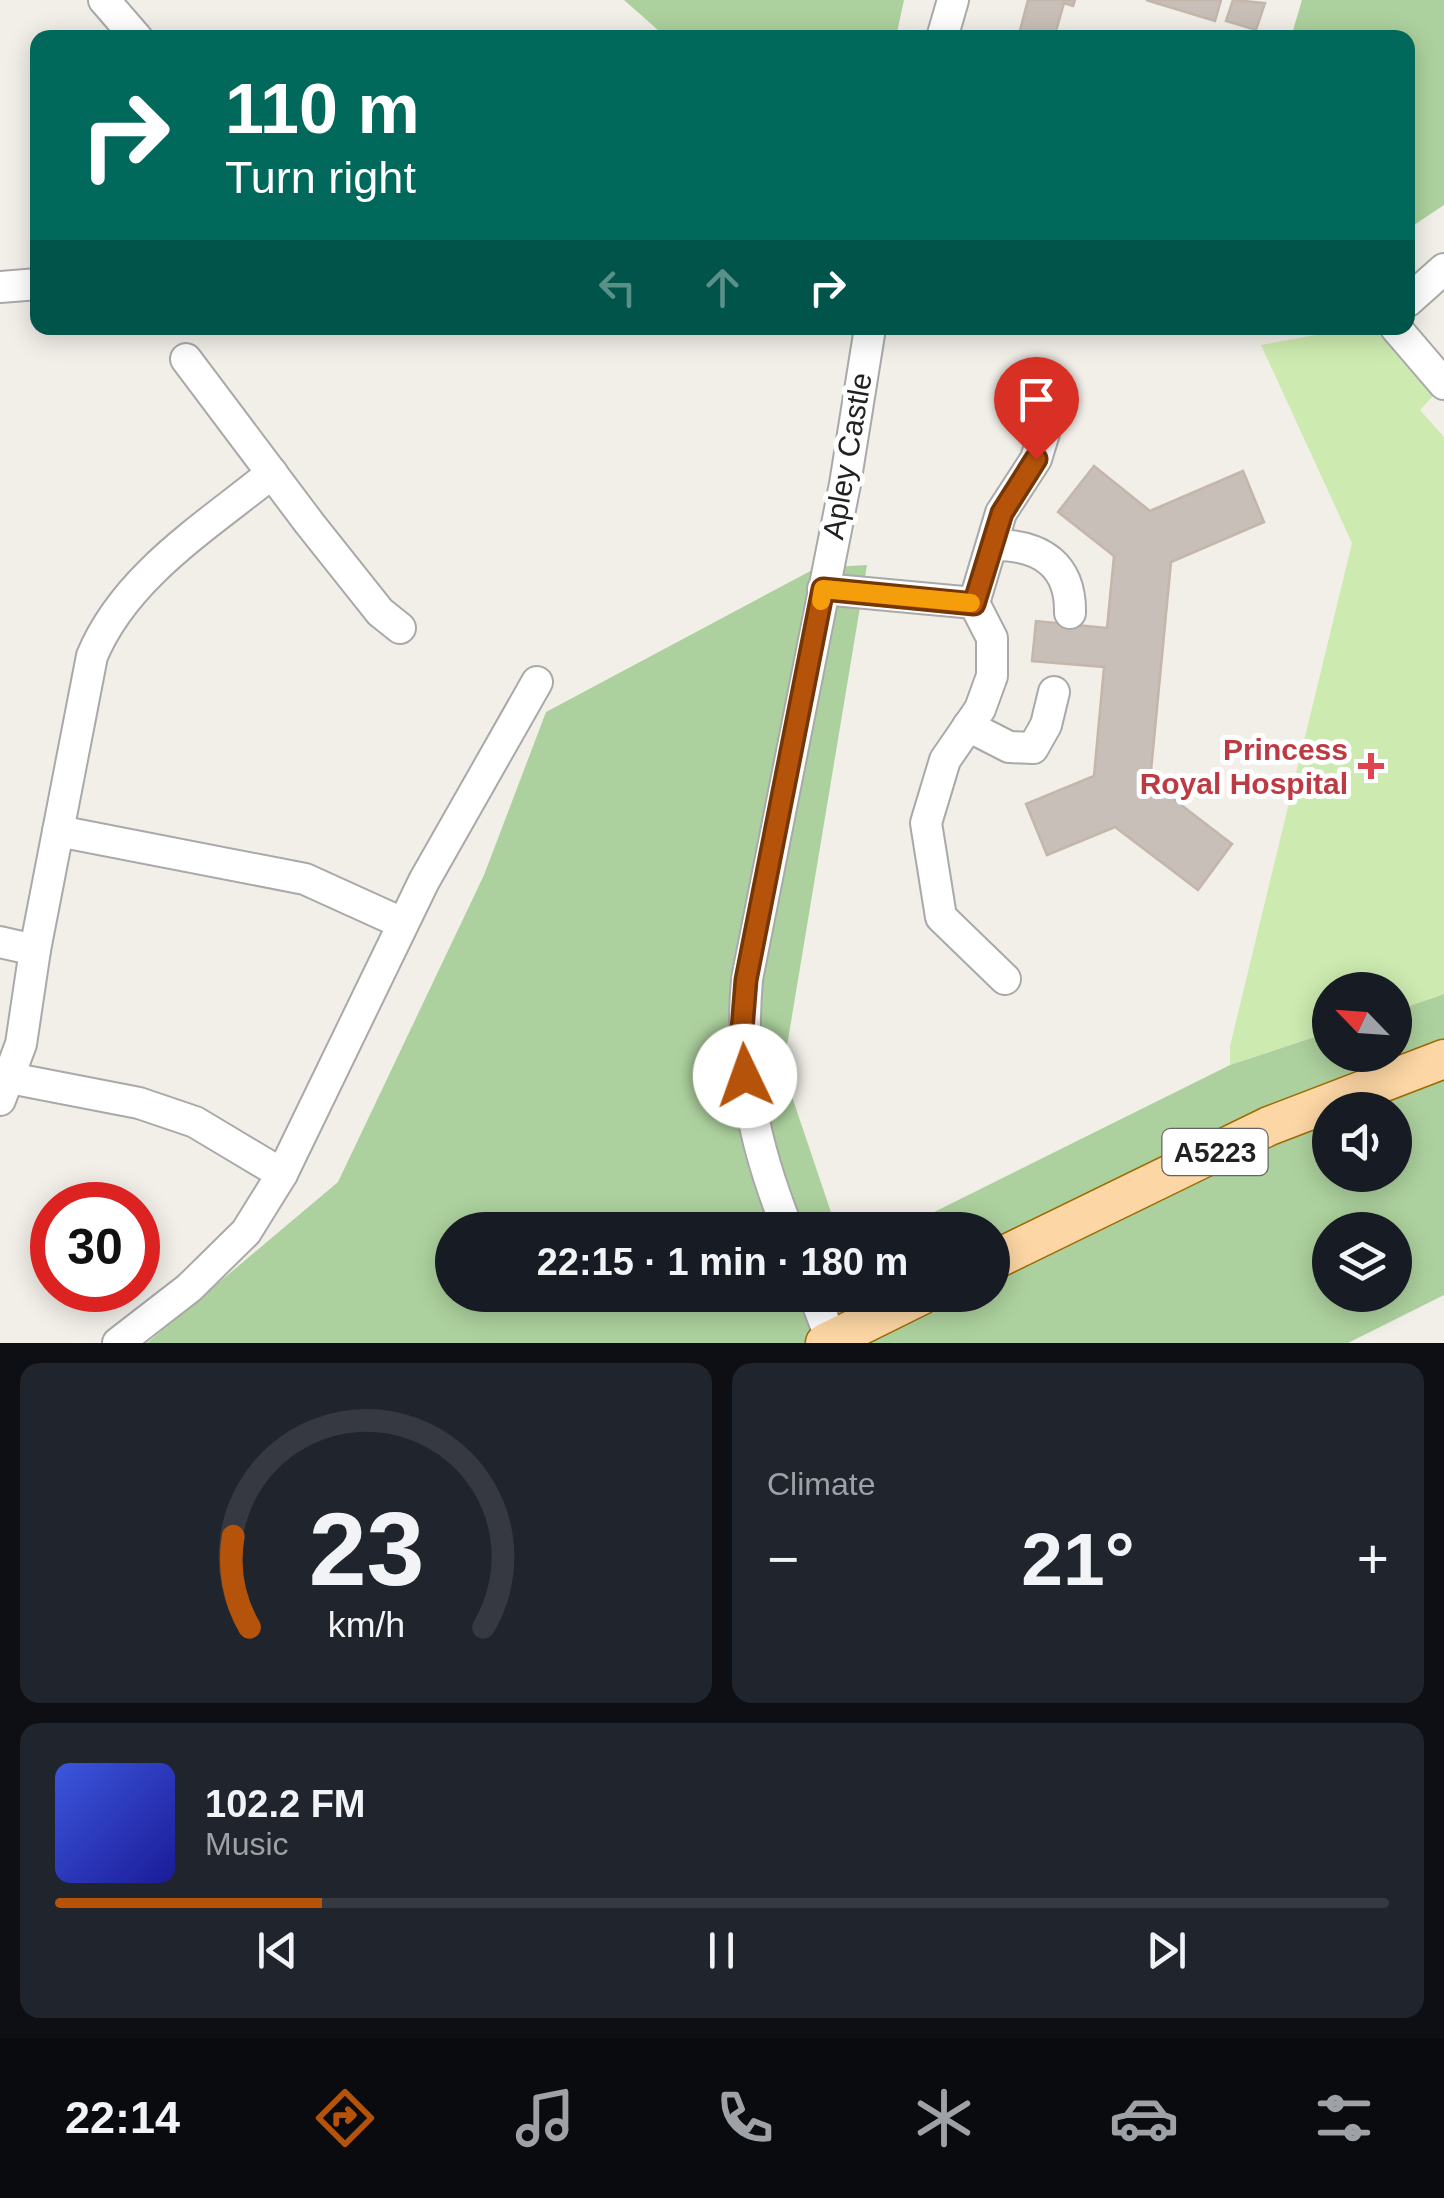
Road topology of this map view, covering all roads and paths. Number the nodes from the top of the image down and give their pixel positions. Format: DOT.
graph roads {
  1 [pos="104,0"];
  2 [pos="953,0"];
  3 [pos="130,30"];
  4 [pos="944,30"];
  5 [pos="1444,269"];
  6 [pos="30,285"];
  7 [pos="0,287"];
  8 [pos="1415,295"];
  9 [pos="869,335"];
  10 [pos="1402,335"];
  11 [pos="186,359"];
  12 [pos="1444,384"];
  13 [pos="1048,420"];
  14 [pos="272,474"];
  15 [pos="995,545"];
  16 [pos="823,589"];
  17 [pos="974,604"];
  18 [pos="1070,614"];
  19 [pos="400,628"];
  20 [pos="537,682"];
  21 [pos="1054,692"];
  22 [pos="968,726"];
  23 [pos="58,831"];
  24 [pos="402,923"];
  25 [pos="0,942"];
  26 [pos="34,950"];
  27 [pos="1005,980"];
  28 [pos="1444,1059"];
  29 [pos="5,1089"];
  30 [pos="282,1174"];
  31 [pos="781,1212"];
  32 [pos="1010,1252"];
  33 [pos="819,1312"];
  34 [pos="887,1312"];
  35 [pos="828,1341"];
  36 [pos="118,1343"];
  1 -- 3 [label="street"];
  2 -- 4 [label="street"];
  5 -- 8 [label="street"];
  6 -- 7 [label="street"];
  9 -- 16 [label="street, Apley Castle"];
  10 -- 12 [label="street"];
  11 -- 14 [label="street"];
  13 -- 15 [label="street"];
  14 -- 19 [label="street"];
  14 -- 23 [label="street"];
  15 -- 17 [label="street"];
  15 -- 18 [label="street"];
  16 -- 17 [label="street"];
  16 -- 31 [label="street, Apley Castle"];
  17 -- 22 [label="street"];
  20 -- 24 [label="street"];
  21 -- 22 [label="street"];
  22 -- 27 [label="street"];
  23 -- 24 [label="street"];
  23 -- 26 [label="street"];
  24 -- 30 [label="street"];
  25 -- 26 [label="street"];
  26 -- 29 [label="street"];
  28 -- 32 [label="main road, A5223"];
  29 -- 30 [label="street"];
  30 -- 36 [label="street"];
  33 -- 35 [label="street"];
  34 -- 35 [label="main road"];
}
